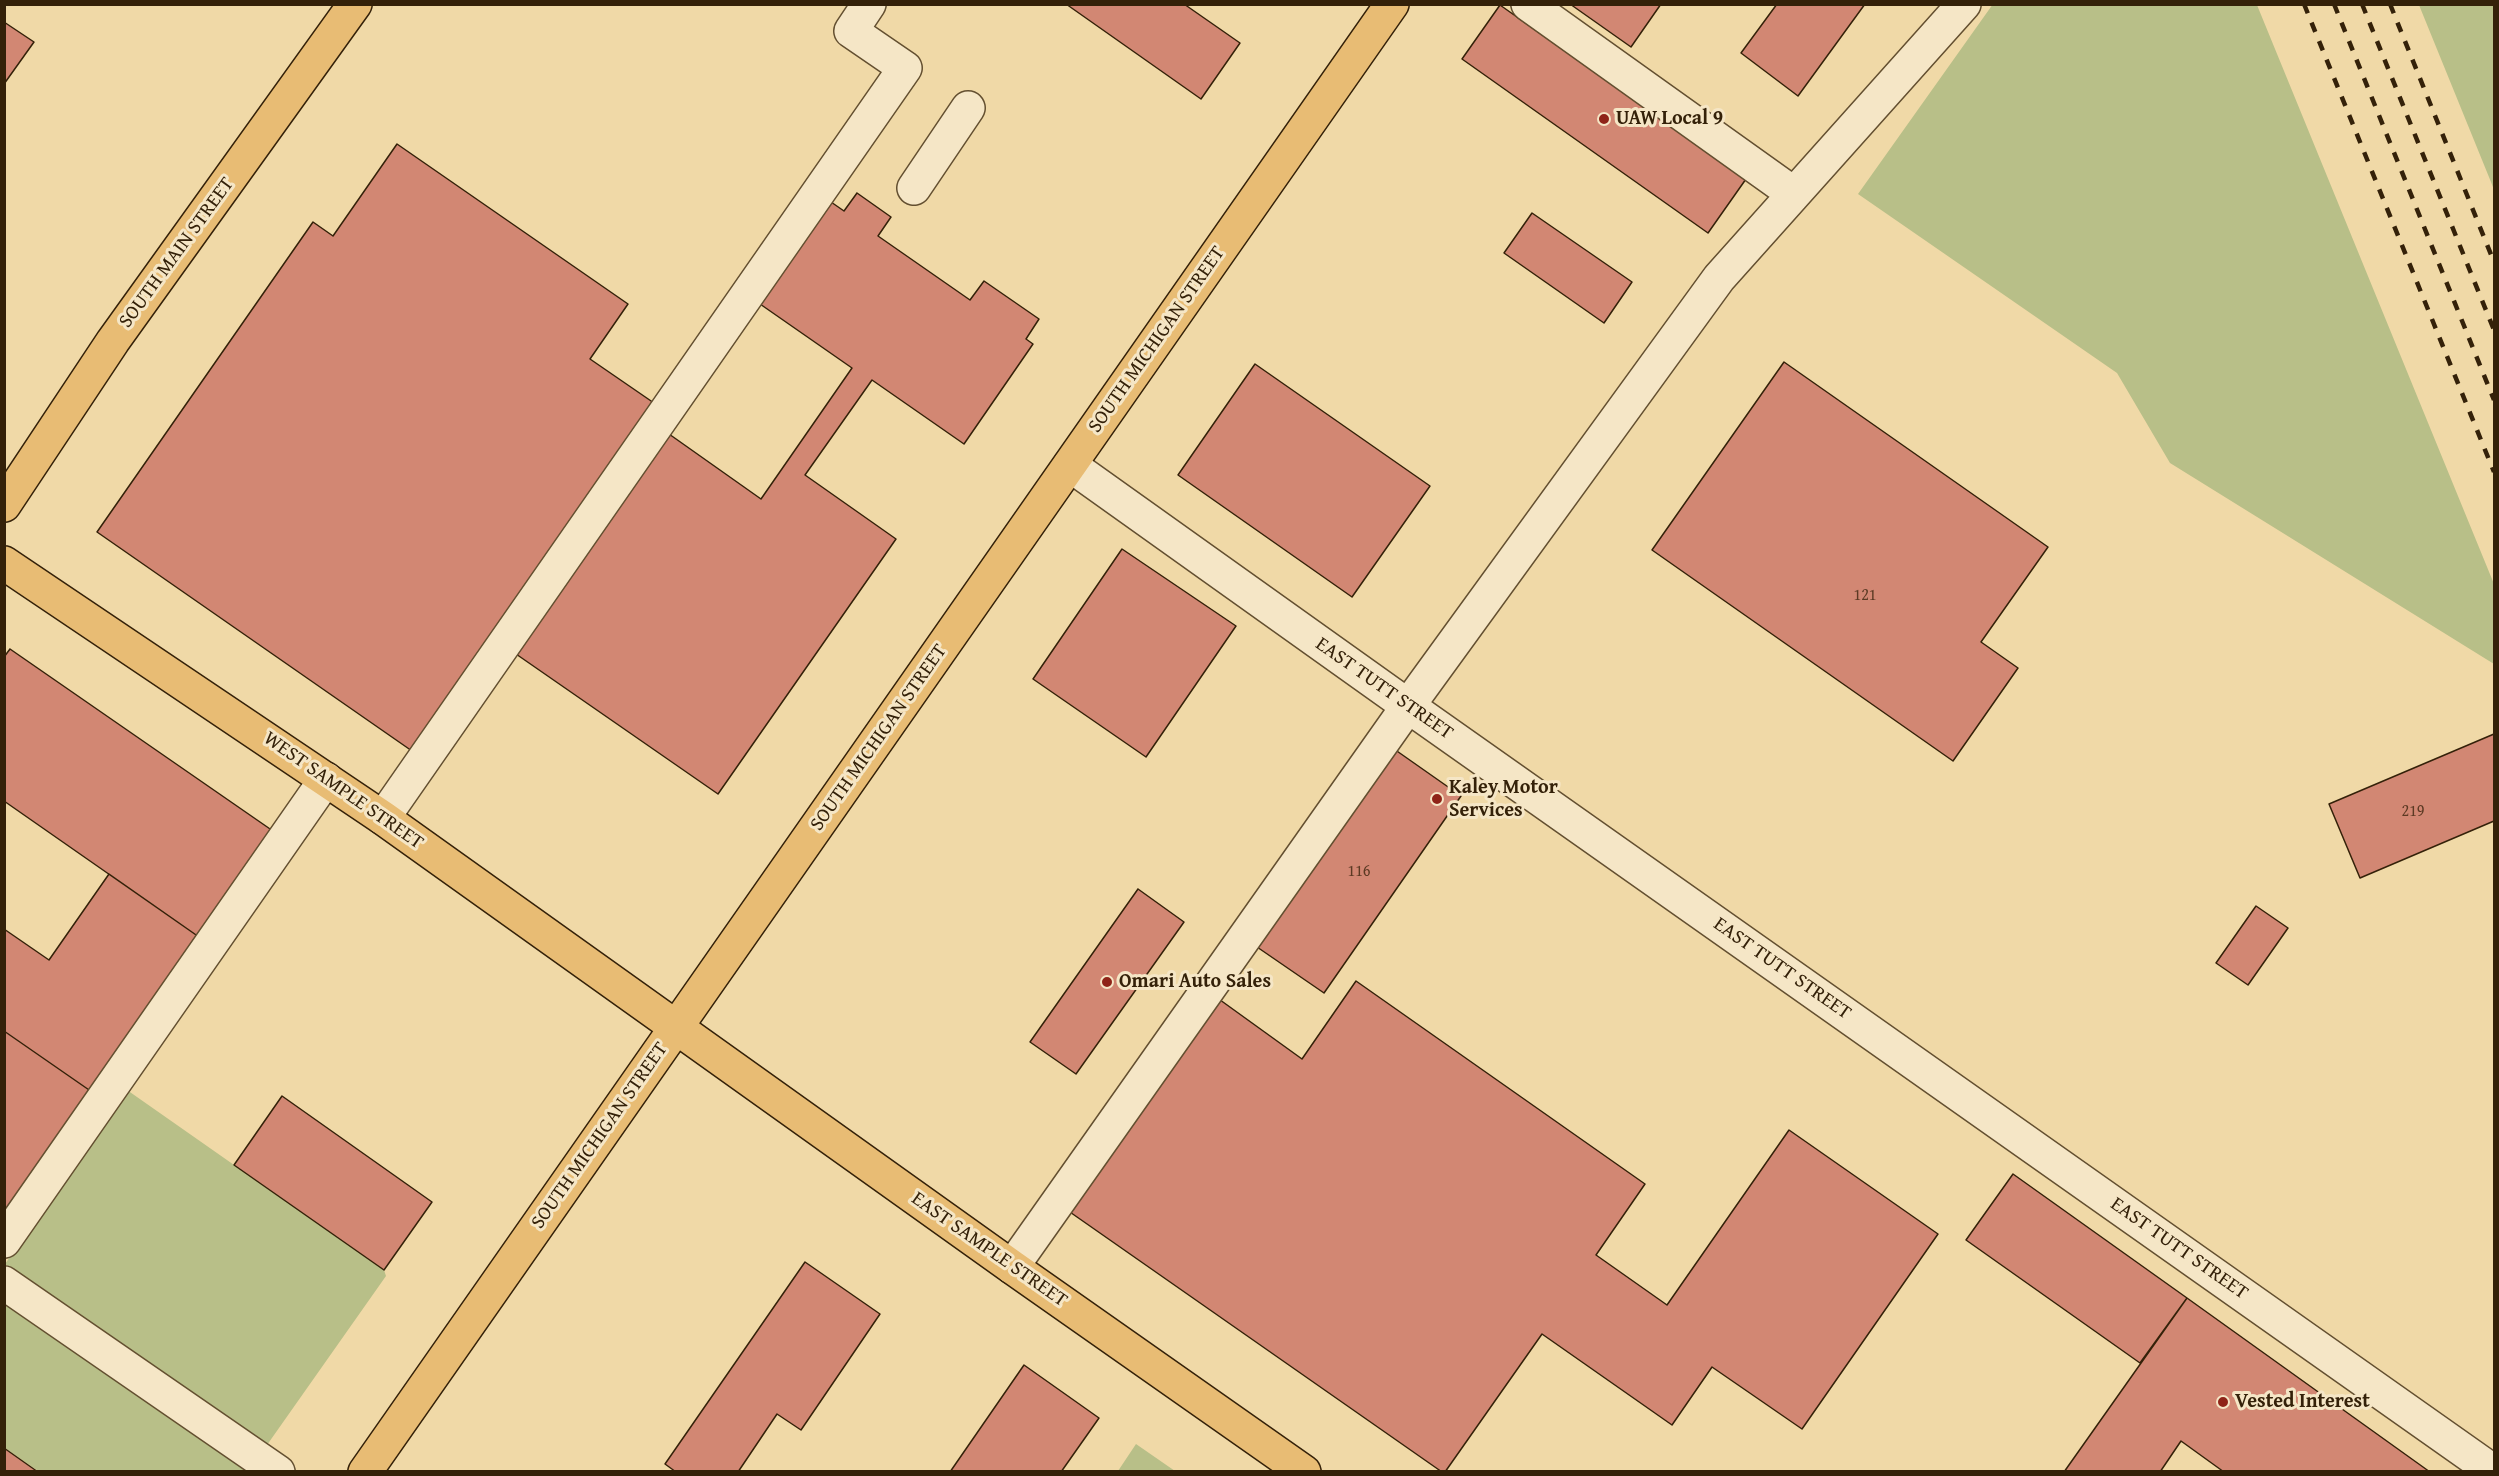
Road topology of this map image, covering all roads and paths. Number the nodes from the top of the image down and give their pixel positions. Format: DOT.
graph roads {
  1 [pos="355,4"];
  2 [pos="869,4"];
  3 [pos="1392,4"];
  4 [pos="1528,4"];
  5 [pos="1964,4"];
  6 [pos="968,108"];
  7 [pos="914,188"];
  8 [pos="1794,194"];
  9 [pos="1070,465"];
  10 [pos="4,505"];
  11 [pos="4,563"];
  12 [pos="1408,706"];
  13 [pos="326,779"];
  14 [pos="383,818"];
  15 [pos="676,1026"];
  16 [pos="4,1241"];
  17 [pos="1012,1267"];
  18 [pos="4,1283"];
  19 [pos="278,1472"];
  20 [pos="365,1472"];
  21 [pos="1304,1472"];
  22 [pos="2494,1472"];
  1 -- 10 [label="main road, SOUTH MAIN STREET"];
  2 -- 14 [label="street"];
  3 -- 9 [label="main road, SOUTH MICHIGAN STREET"];
  4 -- 8 [label="street"];
  5 -- 8 [label="street"];
  6 -- 7 [label="street"];
  8 -- 12 [label="street"];
  9 -- 12 [label="street, EAST TUTT STREET"];
  9 -- 15 [label="main road, SOUTH MICHIGAN STREET"];
  11 -- 13 [label="main road, WEST SAMPLE STREET"];
  12 -- 17 [label="street"];
  12 -- 22 [label="street, EAST TUTT STREET"];
  13 -- 14 [label="main road, WEST SAMPLE STREET"];
  13 -- 16 [label="street"];
  14 -- 15 [label="main road, WEST SAMPLE STREET"];
  15 -- 17 [label="main road, EAST SAMPLE STREET"];
  15 -- 20 [label="main road, SOUTH MICHIGAN STREET"];
  17 -- 21 [label="main road, EAST SAMPLE STREET"];
  18 -- 19 [label="street"];
}
